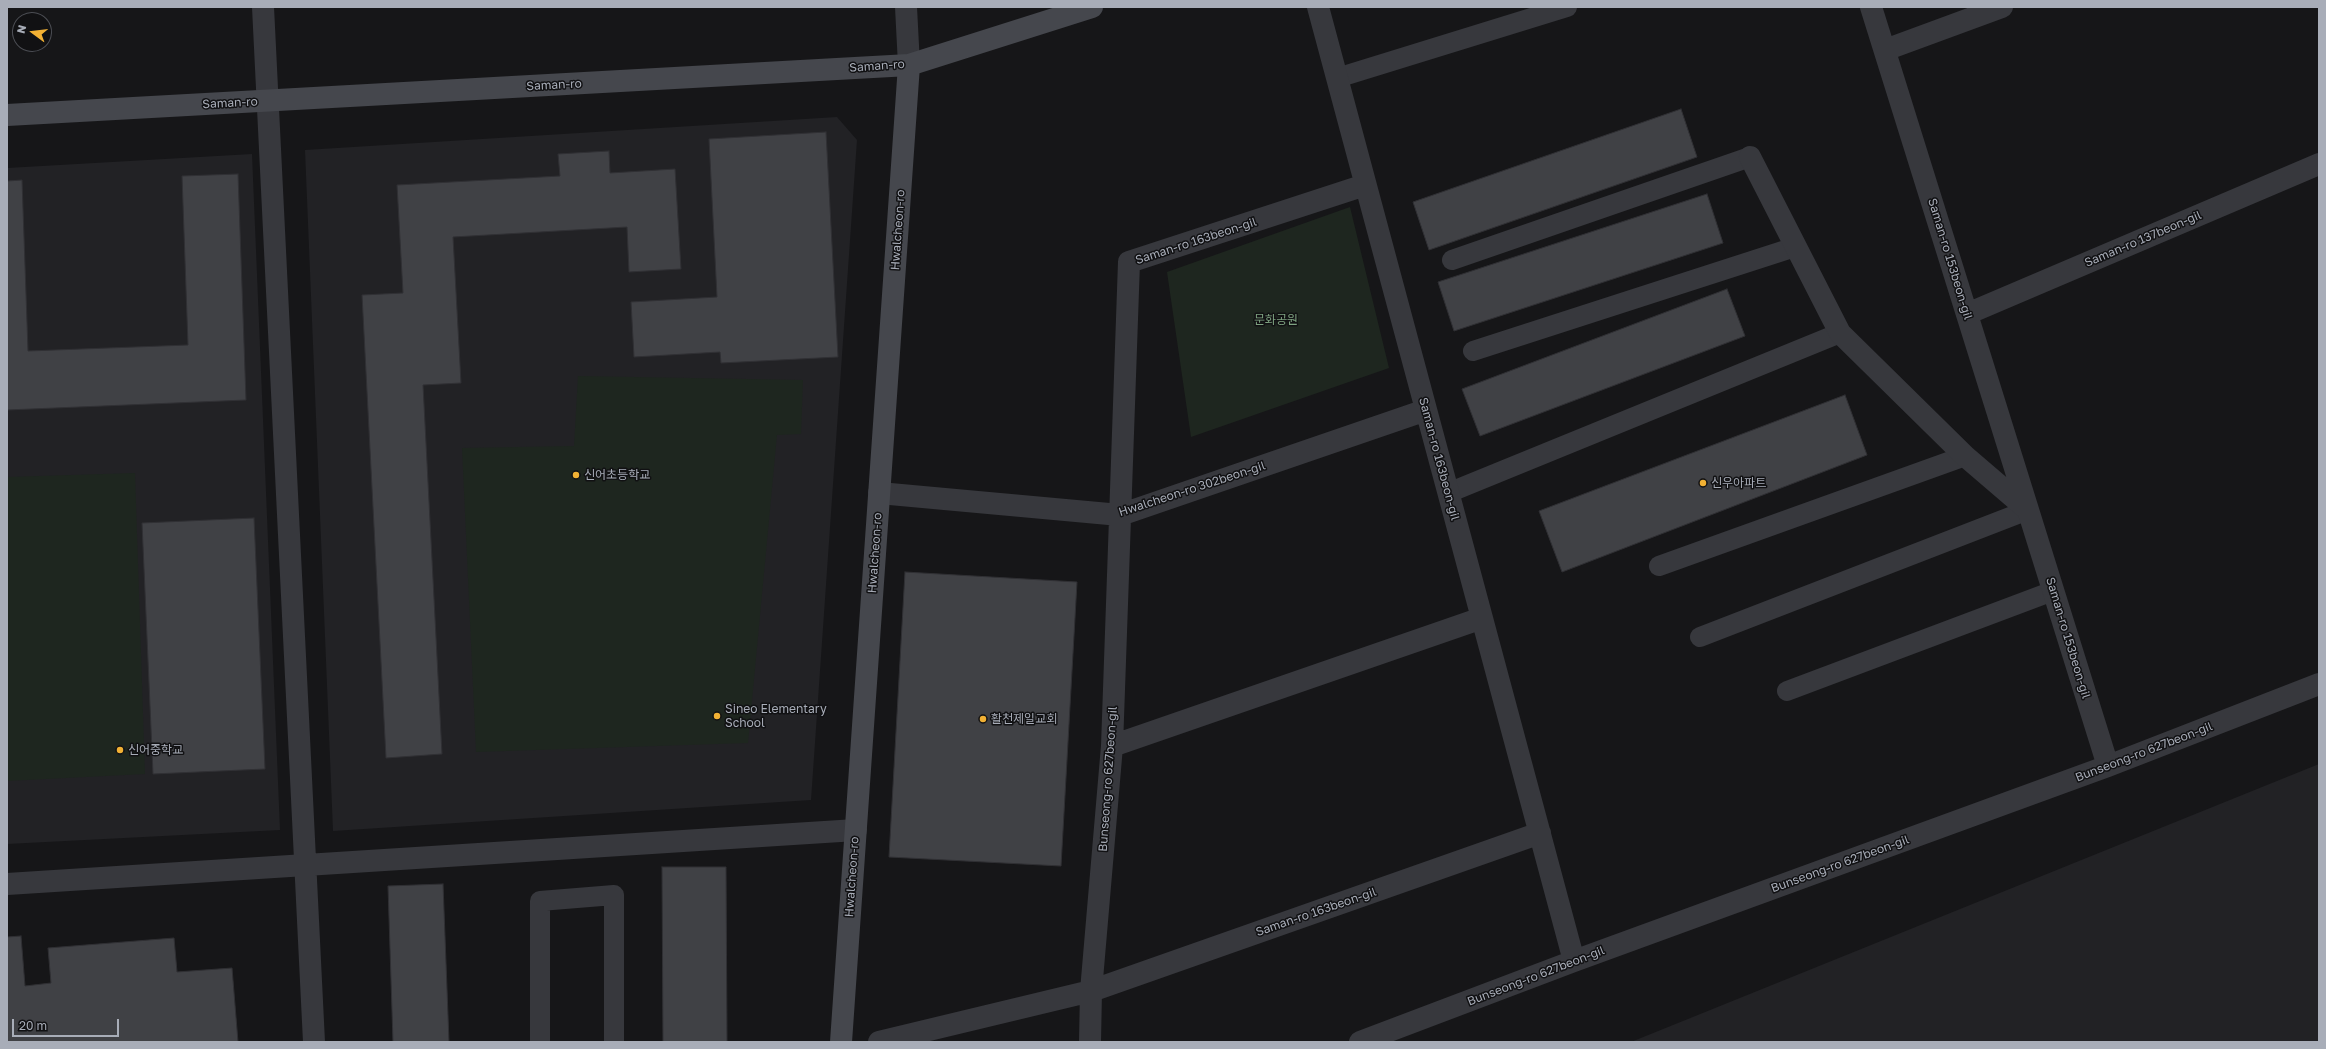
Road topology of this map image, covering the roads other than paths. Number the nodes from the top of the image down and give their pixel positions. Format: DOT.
graph roads {
  1 [pos="263,7"];
  2 [pos="906,7"];
  3 [pos="1092,7"];
  4 [pos="1318,7"];
  5 [pos="1567,7"];
  6 [pos="1871,7"];
  7 [pos="2002,7"];
  8 [pos="1885,50"];
  9 [pos="909,65"];
  10 [pos="1336,78"];
  11 [pos="269,101"];
  12 [pos="7,115"];
  13 [pos="1750,157"];
  14 [pos="2319,164"];
  15 [pos="1366,185"];
  16 [pos="1796,247"];
  17 [pos="1452,260"];
  18 [pos="1967,314"];
  19 [pos="1840,333"];
  20 [pos="1473,351"];
  21 [pos="1426,410"];
  22 [pos="1965,456"];
  23 [pos="879,493"];
  24 [pos="1448,493"];
  25 [pos="2028,510"];
  26 [pos="1120,515"];
  27 [pos="1659,566"];
  28 [pos="2053,591"];
  29 [pos="1482,618"];
  30 [pos="1700,637"];
  31 [pos="2319,684"];
  32 [pos="1787,691"];
  33 [pos="1112,746"];
  34 [pos="2108,766"];
  35 [pos="856,830"];
  36 [pos="1540,833"];
  37 [pos="306,865"];
  38 [pos="7,884"];
  39 [pos="1574,961"];
  40 [pos="1091,991"];
  41 [pos="314,1042"];
  42 [pos="540,1042"];
  43 [pos="614,1042"];
  44 [pos="841,1042"];
  45 [pos="879,1042"];
  46 [pos="1090,1042"];
  47 [pos="1360,1042"];
  1 -- 11 [label="street"];
  2 -- 9 [label="street"];
  3 -- 9 [label="main road, Saman-ro"];
  4 -- 10 [label="street, Saman-ro 163beon-gil"];
  5 -- 10 [label="lane"];
  6 -- 8 [label="street, Saman-ro 153beon-gil"];
  7 -- 8 [label="street"];
  8 -- 18 [label="street, Saman-ro 153beon-gil"];
  9 -- 11 [label="main road, Saman-ro"];
  9 -- 23 [label="main road, Hwalcheon-ro"];
  10 -- 15 [label="street, Saman-ro 163beon-gil"];
  11 -- 12 [label="main road, Saman-ro"];
  11 -- 37 [label="street"];
  13 -- 16 [label="street"];
  13 -- 17 [label="lane"];
  14 -- 18 [label="street, Saman-ro 137beon-gil"];
  15 -- 21 [label="street, Saman-ro 163beon-gil"];
  15 -- 26 [label="street, Saman-ro 163beon-gil"];
  16 -- 19 [label="street"];
  16 -- 20 [label="lane"];
  18 -- 25 [label="street, Saman-ro 153beon-gil"];
  19 -- 22 [label="street"];
  19 -- 24 [label="lane"];
  21 -- 24 [label="street, Saman-ro 163beon-gil"];
  21 -- 26 [label="street, Hwalcheon-ro 302beon-gil"];
  22 -- 25 [label="street"];
  22 -- 27 [label="lane"];
  23 -- 26 [label="street, Hwalcheon-ro 302beon-gil"];
  23 -- 35 [label="main road, Hwalcheon-ro"];
  24 -- 29 [label="street, Saman-ro 163beon-gil"];
  25 -- 28 [label="street, Saman-ro 153beon-gil"];
  25 -- 30 [label="lane"];
  26 -- 33 [label="street, Bunseong-ro 627beon-gil"];
  28 -- 32 [label="lane"];
  28 -- 34 [label="street, Saman-ro 153beon-gil"];
  29 -- 33 [label="street"];
  29 -- 36 [label="street, Saman-ro 163beon-gil"];
  31 -- 34 [label="street, Bunseong-ro 627beon-gil"];
  33 -- 40 [label="street, Bunseong-ro 627beon-gil"];
  34 -- 39 [label="street, Bunseong-ro 627beon-gil"];
  35 -- 37 [label="street"];
  35 -- 44 [label="main road, Hwalcheon-ro"];
  36 -- 39 [label="street, Saman-ro 163beon-gil"];
  36 -- 40 [label="street, Saman-ro 163beon-gil"];
  37 -- 38 [label="street"];
  37 -- 41 [label="street"];
  39 -- 47 [label="street, Bunseong-ro 627beon-gil"];
  40 -- 45 [label="street, Saman-ro 163beon-gil"];
  40 -- 46 [label="street, Bunseong-ro 627beon-gil"];
  42 -- 43 [label="lane"];
}
